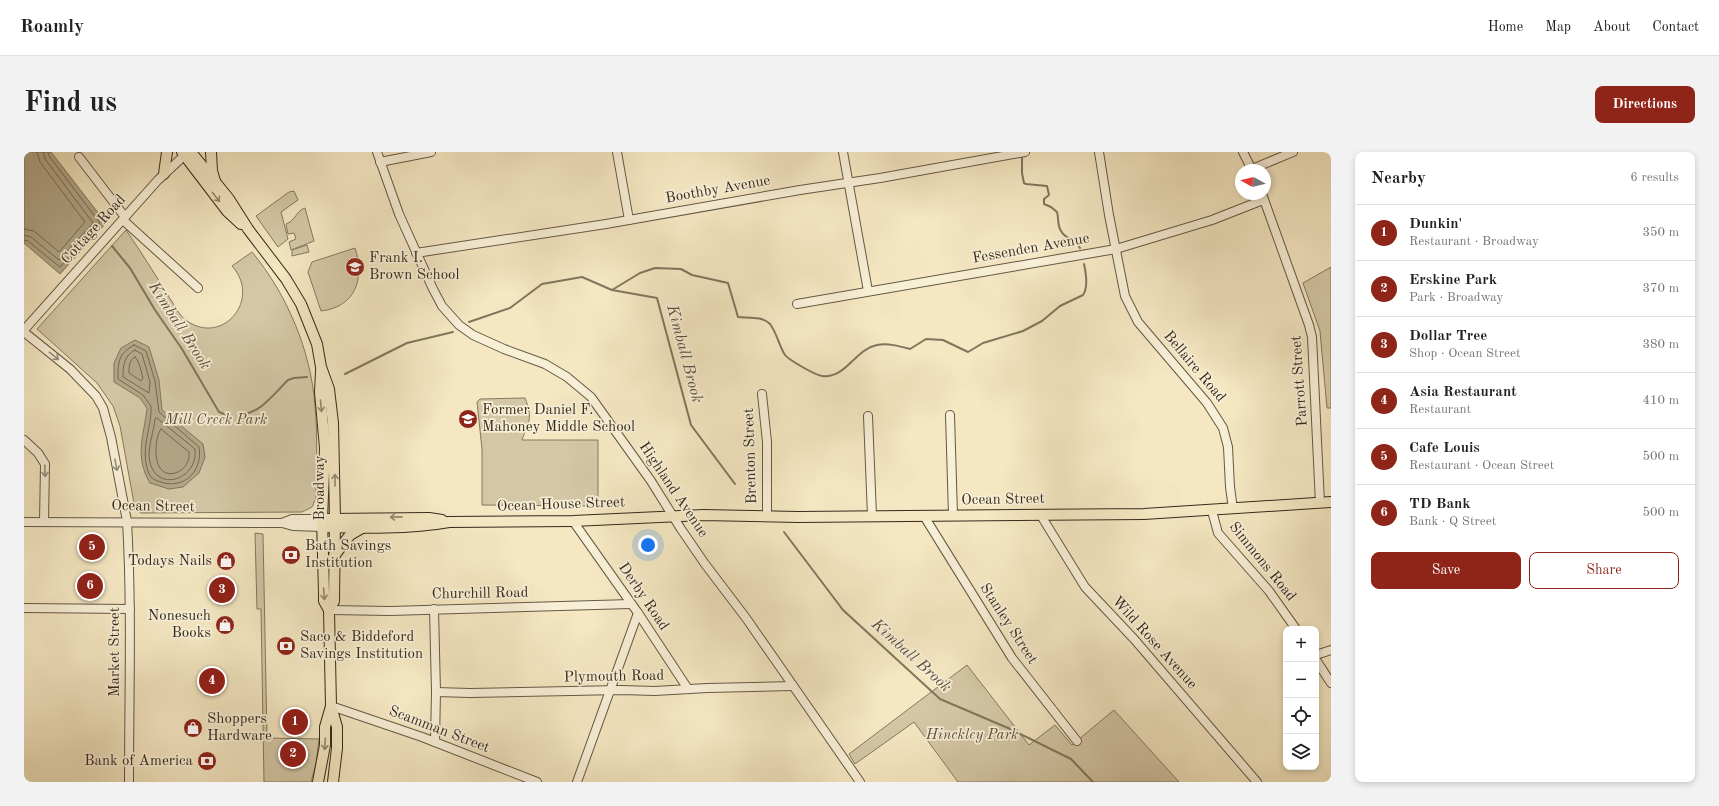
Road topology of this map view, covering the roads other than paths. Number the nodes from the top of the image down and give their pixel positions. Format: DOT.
graph roads {
  1 [pos="167,152"];
  2 [pos="211,152"];
  3 [pos="377,152"];
  4 [pos="431,152"];
  5 [pos="617,152"];
  6 [pos="843,152"];
  7 [pos="1024,152"];
  8 [pos="1099,152"];
  9 [pos="1243,152"];
  10 [pos="1293,152"];
  11 [pos="186,153"];
  12 [pos="79,157"];
  13 [pos="380,162"];
  14 [pos="1249,164"];
  15 [pos="1264,164"];
  16 [pos="164,174"];
  17 [pos="216,183"];
  18 [pos="848,183"];
  19 [pos="1256,200"];
  20 [pos="1264,200"];
  21 [pos="124,219"];
  22 [pos="629,220"];
  23 [pos="248,229"];
  24 [pos="1116,249"];
  25 [pos="416,253"];
  26 [pos="198,288"];
  27 [pos="868,291"];
  28 [pos="797,304"];
  29 [pos="24,331"];
  30 [pos="322,367"];
  31 [pos="762,394"];
  32 [pos="950,415"];
  33 [pos="868,416"];
  34 [pos="24,440"];
  35 [pos="1331,502"];
  36 [pos="1320,503"];
  37 [pos="1233,509"];
  38 [pos="1212,511"];
  39 [pos="1040,514"];
  40 [pos="953,515"];
  41 [pos="767,516"];
  42 [pos="872,516"];
  43 [pos="924,516"];
  44 [pos="674,517"];
  45 [pos="127,521"];
  46 [pos="573,521"];
  47 [pos="24,522"];
  48 [pos="44,522"];
  49 [pos="449,522"];
  50 [pos="322,523"];
  51 [pos="335,523"];
  52 [pos="363,528"];
  53 [pos="334,556"];
  54 [pos="631,604"];
  55 [pos="24,608"];
  56 [pos="434,608"];
  57 [pos="130,609"];
  58 [pos="329,610"];
  59 [pos="638,613"];
  60 [pos="1294,626"];
  61 [pos="1331,650"];
  62 [pos="1319,654"];
  63 [pos="1317,662"];
  64 [pos="1331,683"];
  65 [pos="793,686"];
  66 [pos="688,689"];
  67 [pos="610,691"];
  68 [pos="436,692"];
  69 [pos="331,706"];
  70 [pos="1077,741"];
  71 [pos="435,742"];
  72 [pos="129,782"];
  73 [pos="318,782"];
  74 [pos="333,782"];
  75 [pos="537,782"];
  76 [pos="577,782"];
  77 [pos="860,782"];
  78 [pos="1257,782"];
  1 -- 16 [label="main road"];
  2 -- 17 [label="main road"];
  3 -- 13 [label="street, Highland Avenue"];
  4 -- 13 [label="street"];
  5 -- 22 [label="street"];
  6 -- 18 [label="street"];
  7 -- 18 [label="street, Boothby Avenue"];
  8 -- 24 [label="street, Bellaire Road"];
  9 -- 14 [label="street"];
  10 -- 15 [label="street"];
  11 -- 16 [label="street, Cottage Road"];
  11 -- 17 [label="main road, Broadway"];
  11 -- 23 [label="main road, Broadway, one-way"];
  12 -- 21 [label="street"];
  13 -- 25 [label="street, Highland Avenue"];
  16 -- 21 [label="street, Cottage Road"];
  17 -- 23 [label="main road, Broadway"];
  18 -- 22 [label="street, Boothby Avenue"];
  18 -- 27 [label="street"];
  19 -- 24 [label="street, Fessenden Avenue"];
  20 -- 36 [label="street, Parrott Street"];
  21 -- 26 [label="street"];
  21 -- 29 [label="street, Cottage Road"];
  22 -- 25 [label="street, Boothby Avenue"];
  23 -- 30 [label="main road, Broadway"];
  24 -- 27 [label="street, Fessenden Avenue"];
  24 -- 37 [label="street, Bellaire Road"];
  25 -- 44 [label="street, Highland Avenue"];
  27 -- 28 [label="street, Fessenden Avenue"];
  29 -- 45 [label="street, Market Street, one-way"];
  30 -- 50 [label="main road, Broadway, one-way"];
  51 -- 30 [label="main road, Broadway, one-way"];
  31 -- 41 [label="street, Brenton Street"];
  32 -- 40 [label="street"];
  33 -- 42 [label="street"];
  34 -- 48 [label="street, one-way"];
  35 -- 36 [label="main road, Ocean Street"];
  36 -- 37 [label="main road, Ocean Street"];
  37 -- 38 [label="main road, Ocean Street"];
  38 -- 39 [label="main road, Ocean Street"];
  38 -- 60 [label="street, Simmons Road"];
  39 -- 40 [label="main road, Ocean Street"];
  39 -- 78 [label="street, Wild Rose Avenue"];
  40 -- 43 [label="main road, Ocean Street"];
  41 -- 42 [label="main road, Ocean Street"];
  41 -- 44 [label="main road, Ocean Street"];
  42 -- 43 [label="main road, Ocean Street"];
  43 -- 70 [label="street, Stanley Street"];
  44 -- 46 [label="main road, Ocean House Street"];
  44 -- 65 [label="street, Highland Avenue"];
  45 -- 48 [label="street, Ocean Street"];
  45 -- 50 [label="street, Ocean Street"];
  45 -- 57 [label="street, Market Street"];
  46 -- 49 [label="main road, Ocean House Street"];
  46 -- 54 [label="street, Derby Road"];
  47 -- 48 [label="street, Ocean Street"];
  49 -- 51 [label="main road, Ocean House Street, one-way"];
  49 -- 52 [label="main road, Ocean House Street"];
  50 -- 51 [label="main road, Ocean House Street"];
  50 -- 58 [label="main road, Broadway, one-way"];
  51 -- 52 [label="main road, Ocean House Street"];
  51 -- 53 [label="main road, Broadway"];
  52 -- 53 [label="main road"];
  53 -- 58 [label="main road, Broadway"];
  54 -- 56 [label="street, Churchill Road"];
  54 -- 59 [label="street, Derby Road"];
  55 -- 57 [label="street"];
  56 -- 58 [label="street, Churchill Road"];
  56 -- 68 [label="street"];
  57 -- 72 [label="street, Market Street"];
  58 -- 69 [label="main road, Broadway"];
  59 -- 66 [label="street, Derby Road"];
  59 -- 67 [label="street"];
  61 -- 62 [label="street"];
  63 -- 64 [label="street"];
  65 -- 66 [label="street, Plymouth Road"];
  65 -- 77 [label="street, Highland Avenue"];
  66 -- 67 [label="street, Plymouth Road"];
  67 -- 68 [label="street, Plymouth Road"];
  67 -- 76 [label="street"];
  68 -- 71 [label="street"];
  69 -- 71 [label="street, Scamman Street"];
  69 -- 73 [label="main road, Broadway, one-way"];
  69 -- 74 [label="main road, Broadway"];
  71 -- 75 [label="street, Scamman Street"];
}
